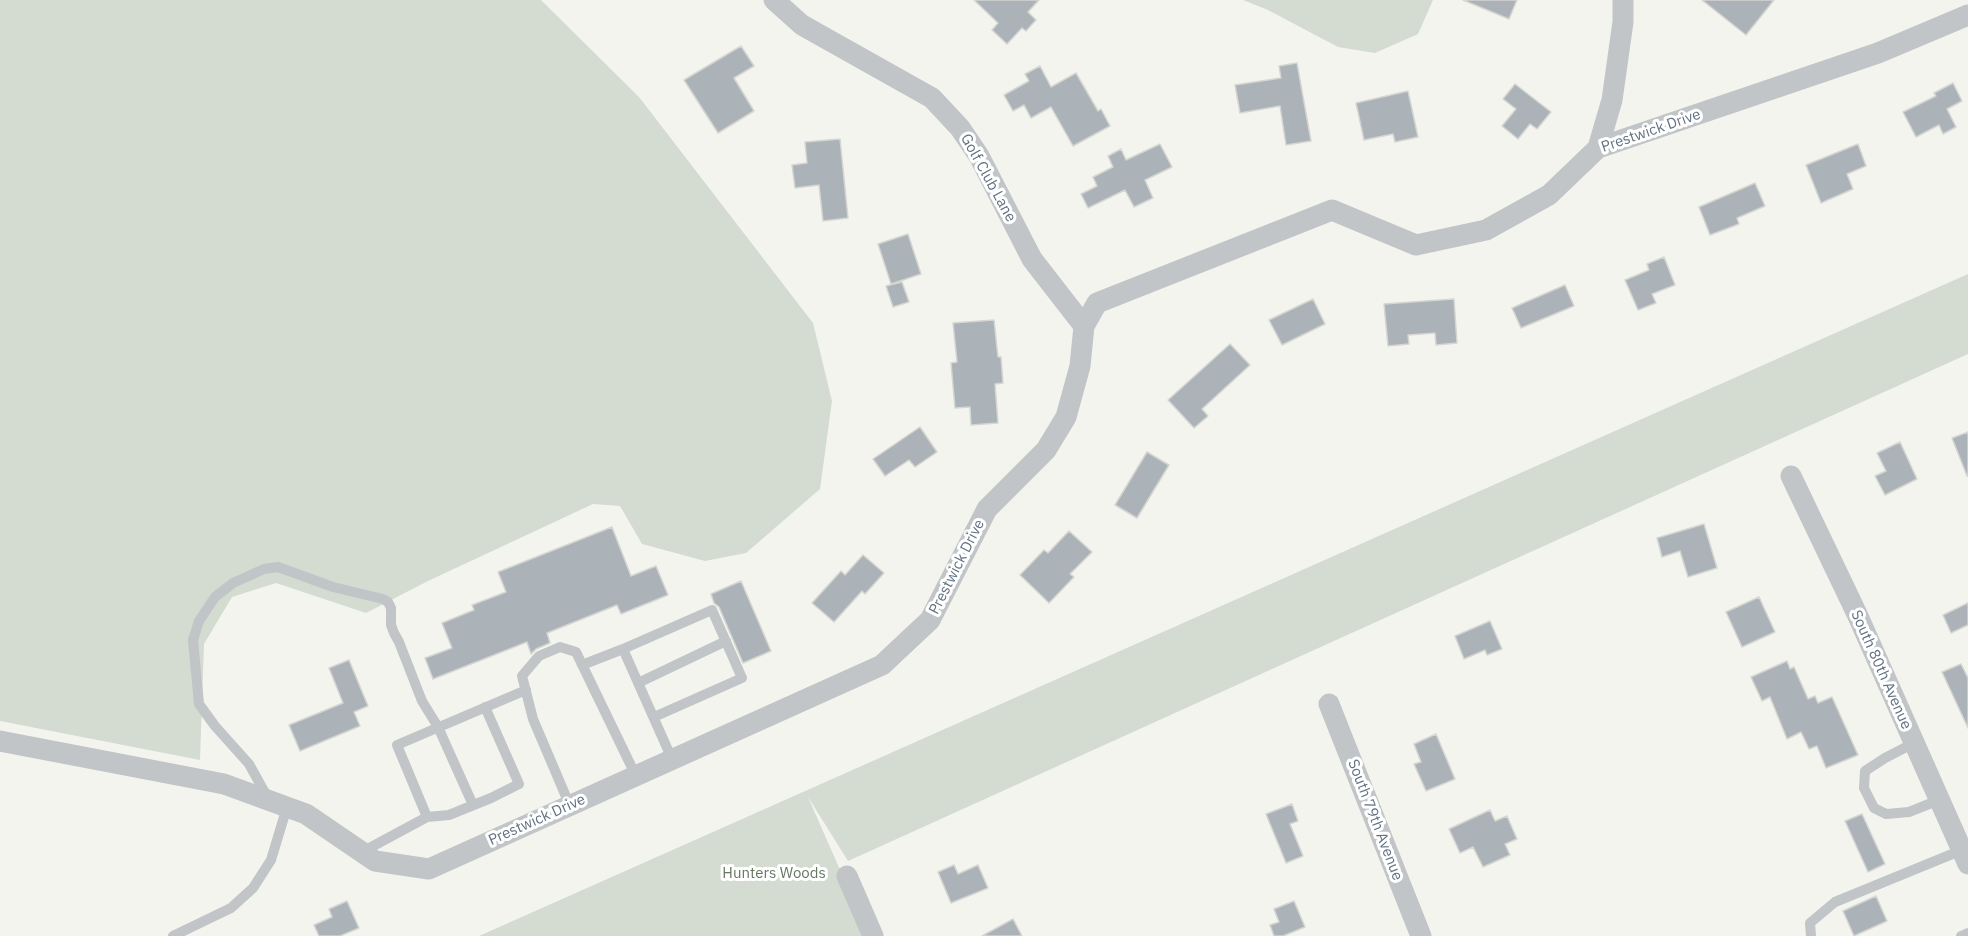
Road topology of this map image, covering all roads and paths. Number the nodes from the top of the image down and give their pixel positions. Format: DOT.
graph roads {
  1 [pos="774,0"];
  2 [pos="1623,0"];
  3 [pos="1968,15"];
  4 [pos="1598,148"];
  5 [pos="1084,326"];
  6 [pos="1791,476"];
  7 [pos="726,641"];
  8 [pos="623,649"];
  9 [pos="582,665"];
  10 [pos="638,683"];
  11 [pos="526,690"];
  12 [pos="1329,704"];
  13 [pos="485,707"];
  14 [pos="654,717"];
  15 [pos="438,727"];
  16 [pos="0,741"];
  17 [pos="1914,743"];
  18 [pos="672,759"];
  19 [pos="636,776"];
  20 [pos="1939,800"];
  21 [pos="278,804"];
  22 [pos="472,805"];
  23 [pos="570,806"];
  24 [pos="427,817"];
  25 [pos="362,852"];
  26 [pos="1965,857"];
  27 [pos="847,876"];
  28 [pos="1968,933"];
  29 [pos="173,936"];
  30 [pos="873,936"];
  31 [pos="1421,936"];
  32 [pos="1811,936"];
  33 [pos="1961,936"];
  1 -- 5 [label="street, Golf Club Lane"];
  2 -- 4 [label="street"];
  3 -- 4 [label="street, Prestwick Drive"];
  4 -- 5 [label="street, Prestwick Drive"];
  5 -- 18 [label="street, Prestwick Drive"];
  6 -- 17 [label="street, South 80th Avenue"];
  7 -- 8 [label="lane"];
  7 -- 10 [label="lane"];
  7 -- 14 [label="lane"];
  8 -- 9 [label="lane"];
  8 -- 10 [label="lane"];
  9 -- 11 [label="lane"];
  9 -- 19 [label="lane"];
  10 -- 14 [label="lane"];
  11 -- 13 [label="lane"];
  11 -- 23 [label="lane"];
  12 -- 31 [label="street, South 79th Avenue"];
  13 -- 15 [label="lane"];
  13 -- 22 [label="lane"];
  14 -- 18 [label="lane"];
  15 -- 21 [label="lane"];
  15 -- 22 [label="lane"];
  15 -- 24 [label="lane"];
  16 -- 21 [label="street, Prestwick Drive"];
  17 -- 20 [label="street, South 80th Avenue"];
  17 -- 20 [label="lane"];
  18 -- 19 [label="street, Prestwick Drive"];
  19 -- 23 [label="street, Prestwick Drive"];
  20 -- 26 [label="street, South 80th Avenue"];
  21 -- 25 [label="street, Prestwick Drive"];
  21 -- 29 [label="lane"];
  22 -- 24 [label="lane"];
  23 -- 25 [label="street, Prestwick Drive"];
  24 -- 25 [label="lane"];
  26 -- 32 [label="lane"];
  27 -- 30 [label="street"];
  28 -- 33 [label="lane"];
}
